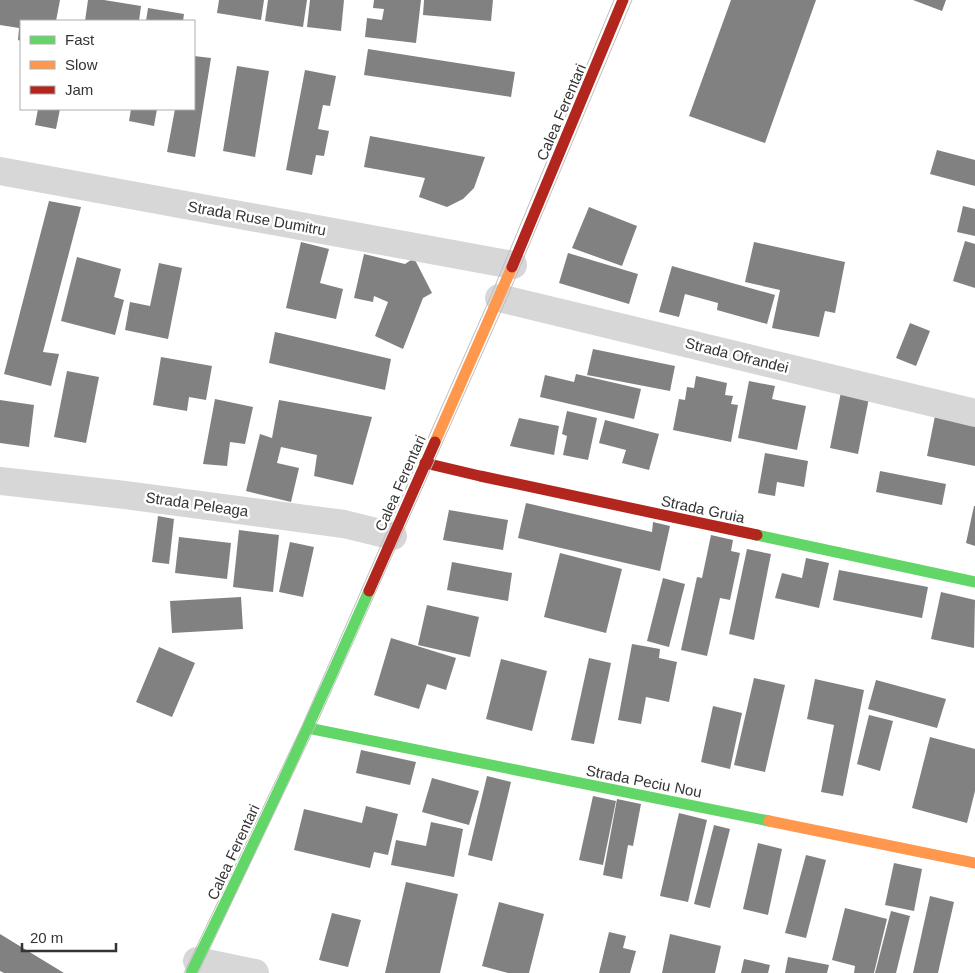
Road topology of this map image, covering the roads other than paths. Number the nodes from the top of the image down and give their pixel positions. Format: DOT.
graph roads {
  1 [pos="623,0"];
  2 [pos="0,171"];
  3 [pos="513,265"];
  4 [pos="499,298"];
  5 [pos="975,413"];
  6 [pos="425,463"];
  7 [pos="0,481"];
  8 [pos="393,536"];
  9 [pos="975,582"];
  10 [pos="308,728"];
  11 [pos="975,863"];
  12 [pos="194,967"];
  13 [pos="255,973"];
  1 -- 3 [label="street, Calea Ferentari"];
  2 -- 3 [label="street, Strada Ruse Dumitru"];
  3 -- 4 [label="street, Calea Ferentari"];
  4 -- 5 [label="street, Strada Ofrandei"];
  4 -- 6 [label="street, Calea Ferentari"];
  6 -- 8 [label="street, Calea Ferentari"];
  6 -- 9 [label="street, Strada Gruia"];
  7 -- 8 [label="street, Strada Peleaga"];
  8 -- 10 [label="street, Calea Ferentari"];
  10 -- 11 [label="street, Strada Peciu Nou"];
  10 -- 12 [label="street, Calea Ferentari"];
  12 -- 13 [label="street"];
}
